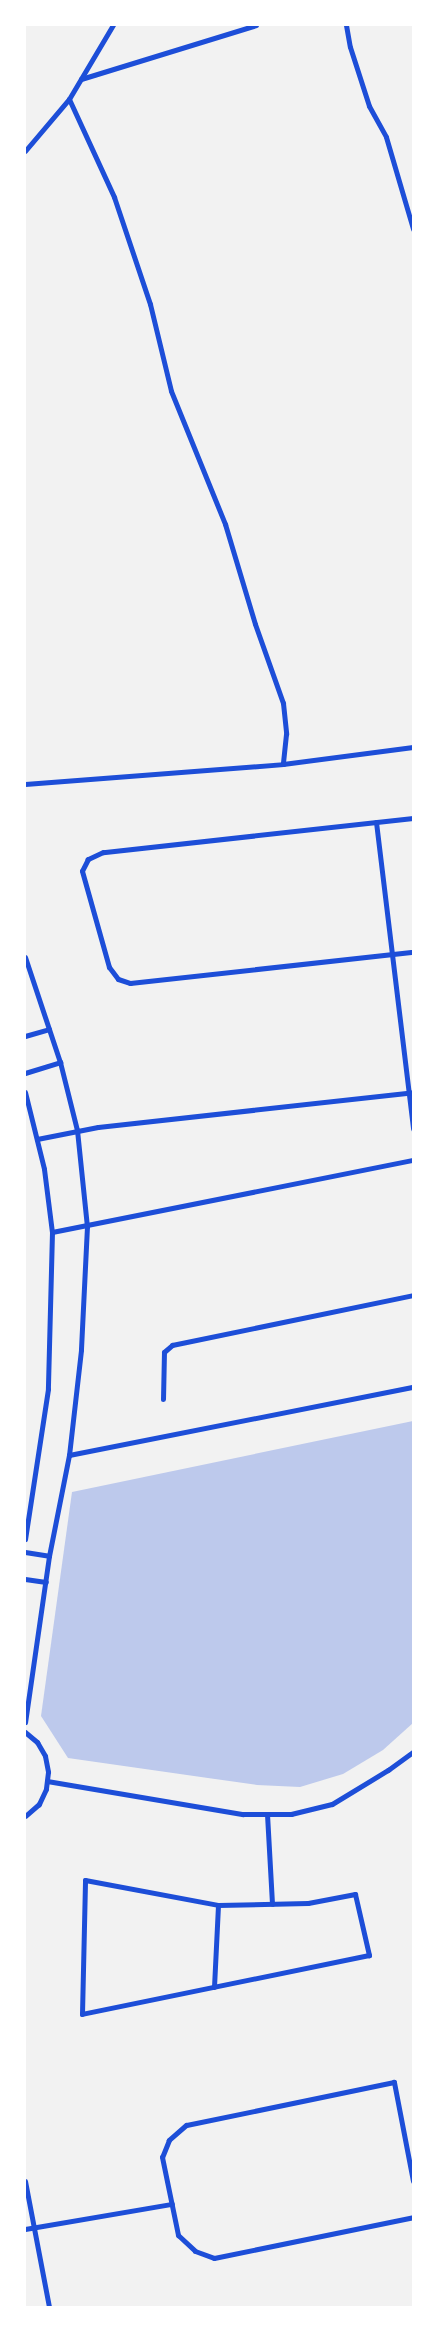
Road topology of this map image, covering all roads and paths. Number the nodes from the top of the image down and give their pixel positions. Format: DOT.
graph roads {
  1 [pos="113,25"];
  2 [pos="256,25"];
  3 [pos="346,25"];
  4 [pos="81,79"];
  5 [pos="69,99"];
  6 [pos="25,151"];
  7 [pos="413,229"];
  8 [pos="413,747"];
  9 [pos="283,764"];
  10 [pos="25,784"];
  11 [pos="413,818"];
  12 [pos="376,822"];
  13 [pos="413,952"];
  14 [pos="392,954"];
  15 [pos="25,957"];
  16 [pos="49,1029"];
  17 [pos="25,1036"];
  18 [pos="60,1062"];
  19 [pos="25,1073"];
  20 [pos="25,1092"];
  21 [pos="411,1092"];
  22 [pos="413,1128"];
  23 [pos="77,1130"];
  24 [pos="37,1139"];
  25 [pos="413,1160"];
  26 [pos="87,1226"];
  27 [pos="52,1232"];
  28 [pos="413,1296"];
  29 [pos="413,1387"];
  30 [pos="163,1399"];
  31 [pos="69,1455"];
  32 [pos="25,1539"];
  33 [pos="25,1552"];
  34 [pos="50,1556"];
  35 [pos="25,1578"];
  36 [pos="46,1582"];
  37 [pos="25,1722"];
  38 [pos="25,1732"];
  39 [pos="413,1752"];
  40 [pos="47,1781"];
  41 [pos="268,1814"];
  42 [pos="25,1816"];
  43 [pos="272,1904"];
  44 [pos="218,1905"];
  45 [pos="214,1987"];
  46 [pos="413,2180"];
  47 [pos="25,2181"];
  48 [pos="172,2204"];
  49 [pos="413,2216"];
  50 [pos="34,2228"];
  51 [pos="25,2230"];
  52 [pos="49,2307"];
  1 -- 4 [label="street"];
  2 -- 4 [label="street"];
  3 -- 7 [label="street"];
  4 -- 5 [label="street"];
  5 -- 6 [label="street"];
  5 -- 9 [label="street"];
  8 -- 9 [label="street"];
  9 -- 10 [label="street"];
  11 -- 12 [label="street"];
  12 -- 14 [label="street"];
  12 -- 14 [label="street"];
  13 -- 14 [label="street"];
  14 -- 21 [label="street"];
  15 -- 16 [label="street"];
  16 -- 17 [label="street"];
  16 -- 18 [label="street"];
  18 -- 19 [label="street"];
  18 -- 23 [label="street"];
  20 -- 24 [label="street"];
  21 -- 22 [label="street"];
  21 -- 23 [label="street"];
  23 -- 24 [label="street"];
  23 -- 26 [label="street"];
  24 -- 27 [label="street"];
  25 -- 26 [label="street"];
  26 -- 27 [label="street"];
  26 -- 31 [label="street"];
  27 -- 32 [label="street"];
  28 -- 30 [label="street"];
  29 -- 31 [label="street"];
  31 -- 34 [label="street"];
  33 -- 34 [label="street"];
  34 -- 36 [label="street"];
  35 -- 36 [label="street"];
  36 -- 37 [label="street"];
  38 -- 40 [label="street"];
  39 -- 41 [label="street"];
  40 -- 41 [label="street"];
  40 -- 42 [label="street"];
  41 -- 43 [label="street"];
  43 -- 44 [label="street"];
  43 -- 45 [label="street"];
  44 -- 45 [label="street"];
  44 -- 45 [label="street"];
  46 -- 48 [label="street"];
  47 -- 50 [label="street"];
  48 -- 49 [label="street"];
  48 -- 50 [label="street"];
  50 -- 51 [label="street"];
  50 -- 52 [label="street"];
}
